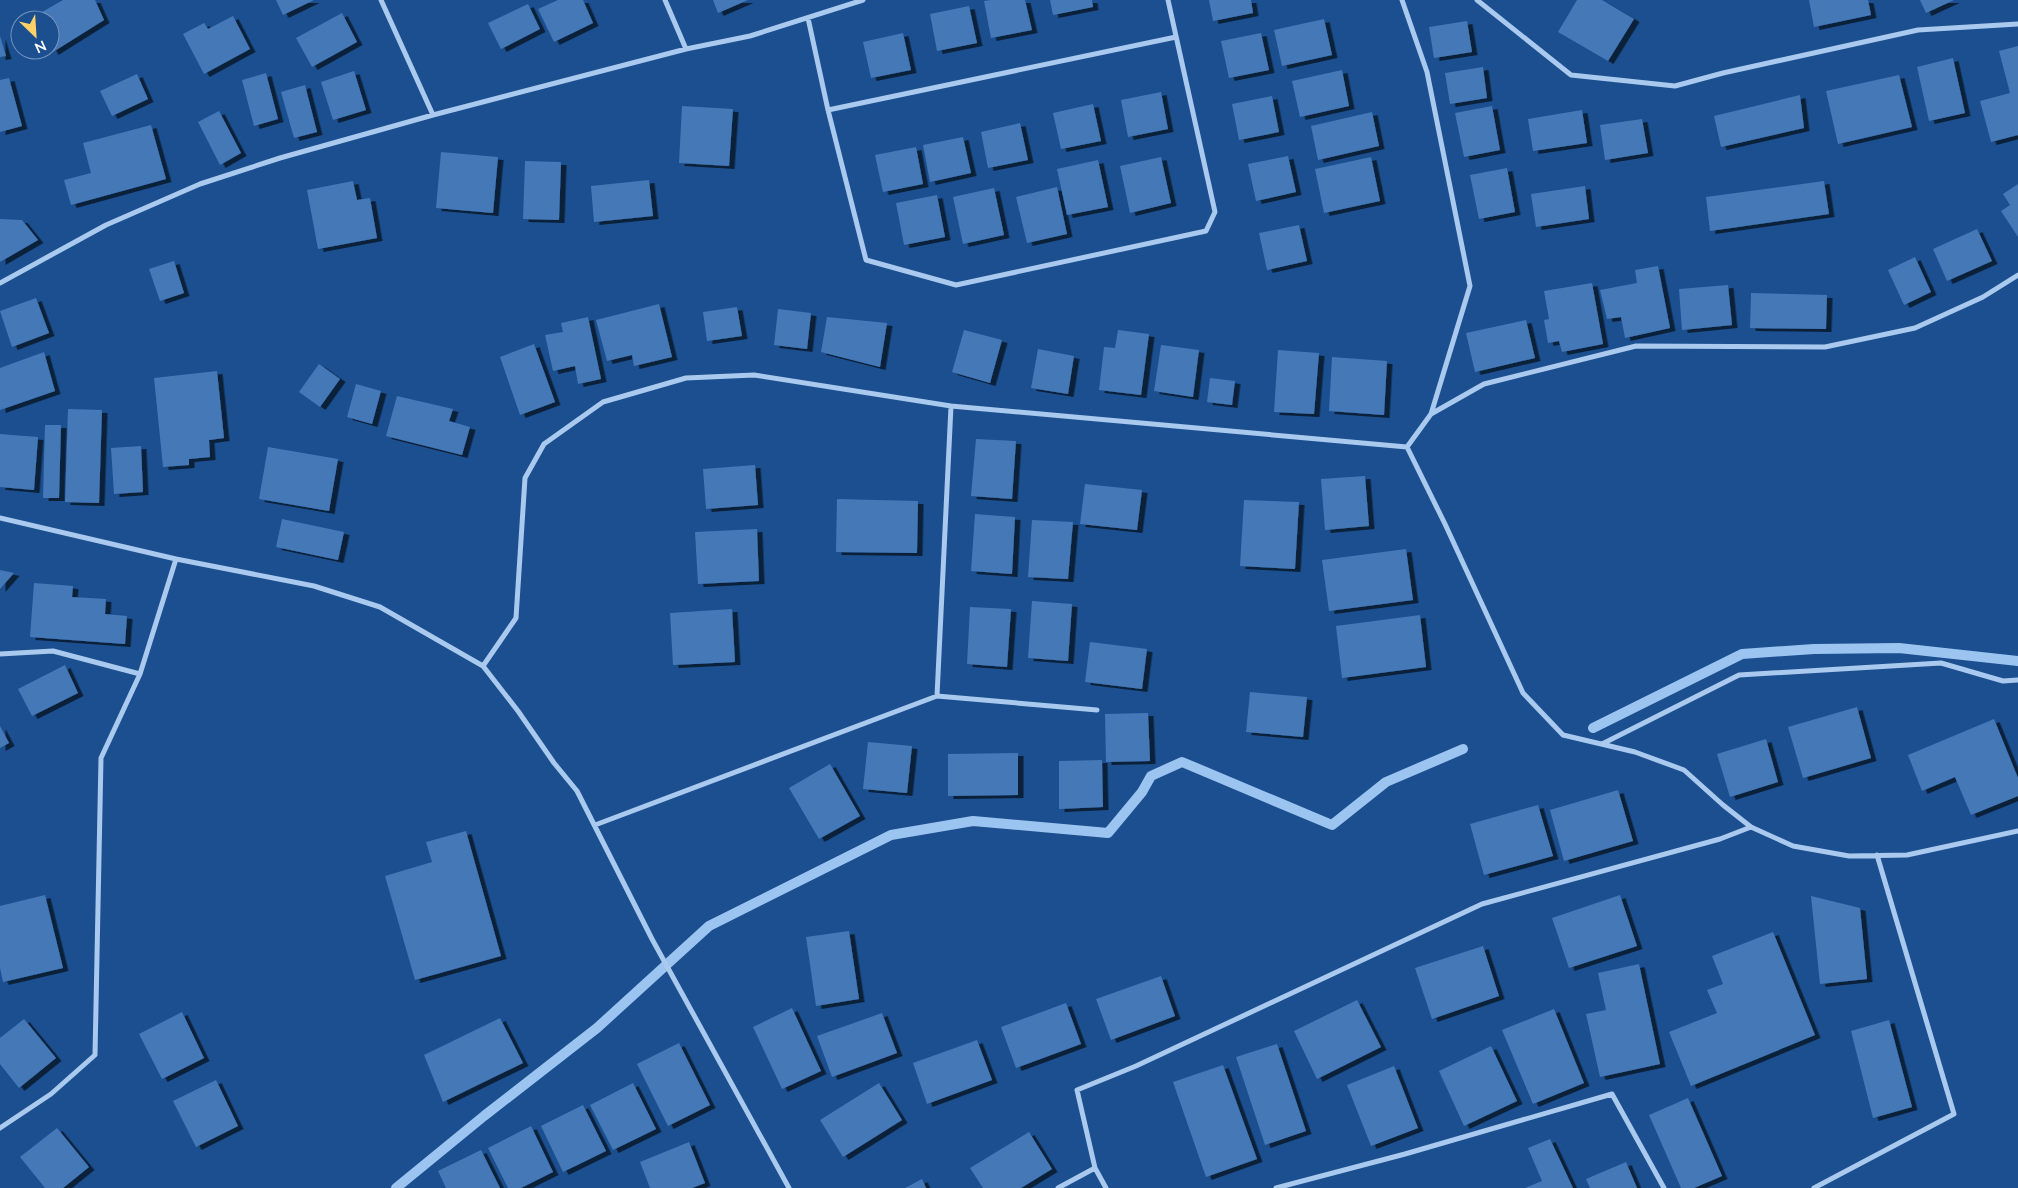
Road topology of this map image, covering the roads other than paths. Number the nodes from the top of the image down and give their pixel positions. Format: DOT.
graph roads {
  1 [pos="381,0"];
  2 [pos="665,0"];
  3 [pos="862,0"];
  4 [pos="1168,0"];
  5 [pos="1402,0"];
  6 [pos="1477,0"];
  7 [pos="808,18"];
  8 [pos="2018,24"];
  9 [pos="1176,37"];
  10 [pos="686,49"];
  11 [pos="828,110"];
  12 [pos="433,115"];
  13 [pos="2018,274"];
  14 [pos="0,283"];
  15 [pos="951,406"];
  16 [pos="1431,414"];
  17 [pos="1407,447"];
  18 [pos="0,518"];
  19 [pos="176,559"];
  20 [pos="0,654"];
  21 [pos="482,666"];
  22 [pos="140,674"];
  23 [pos="2018,680"];
  24 [pos="937,696"];
  25 [pos="1097,710"];
  26 [pos="1602,744"];
  27 [pos="595,825"];
  28 [pos="1751,828"];
  29 [pos="2018,831"];
  30 [pos="1877,855"];
  31 [pos="0,1128"];
  32 [pos="1095,1168"];
  33 [pos="789,1188"];
  34 [pos="1058,1188"];
  35 [pos="1106,1188"];
  36 [pos="1276,1188"];
  37 [pos="1664,1188"];
  38 [pos="1814,1188"];
  1 -- 12 [label="street"];
  2 -- 10 [label="street"];
  3 -- 7 [label="street"];
  4 -- 9 [label="street"];
  5 -- 16 [label="street"];
  6 -- 8 [label="street"];
  7 -- 10 [label="street"];
  7 -- 11 [label="street"];
  9 -- 11 [label="street"];
  9 -- 11 [label="street"];
  10 -- 12 [label="street"];
  12 -- 14 [label="street"];
  13 -- 16 [label="street"];
  15 -- 17 [label="street"];
  15 -- 21 [label="street"];
  15 -- 24 [label="street"];
  16 -- 17 [label="street"];
  17 -- 26 [label="street"];
  18 -- 19 [label="street"];
  19 -- 21 [label="street"];
  19 -- 22 [label="street"];
  20 -- 22 [label="street"];
  21 -- 27 [label="street"];
  22 -- 31 [label="street"];
  23 -- 26 [label="street"];
  24 -- 25 [label="street"];
  24 -- 27 [label="street"];
  26 -- 28 [label="street"];
  27 -- 33 [label="street"];
  28 -- 30 [label="street"];
  28 -- 32 [label="street"];
  29 -- 30 [label="street"];
  30 -- 38 [label="street"];
  32 -- 34 [label="street"];
  32 -- 35 [label="street"];
  36 -- 37 [label="street"];
}
